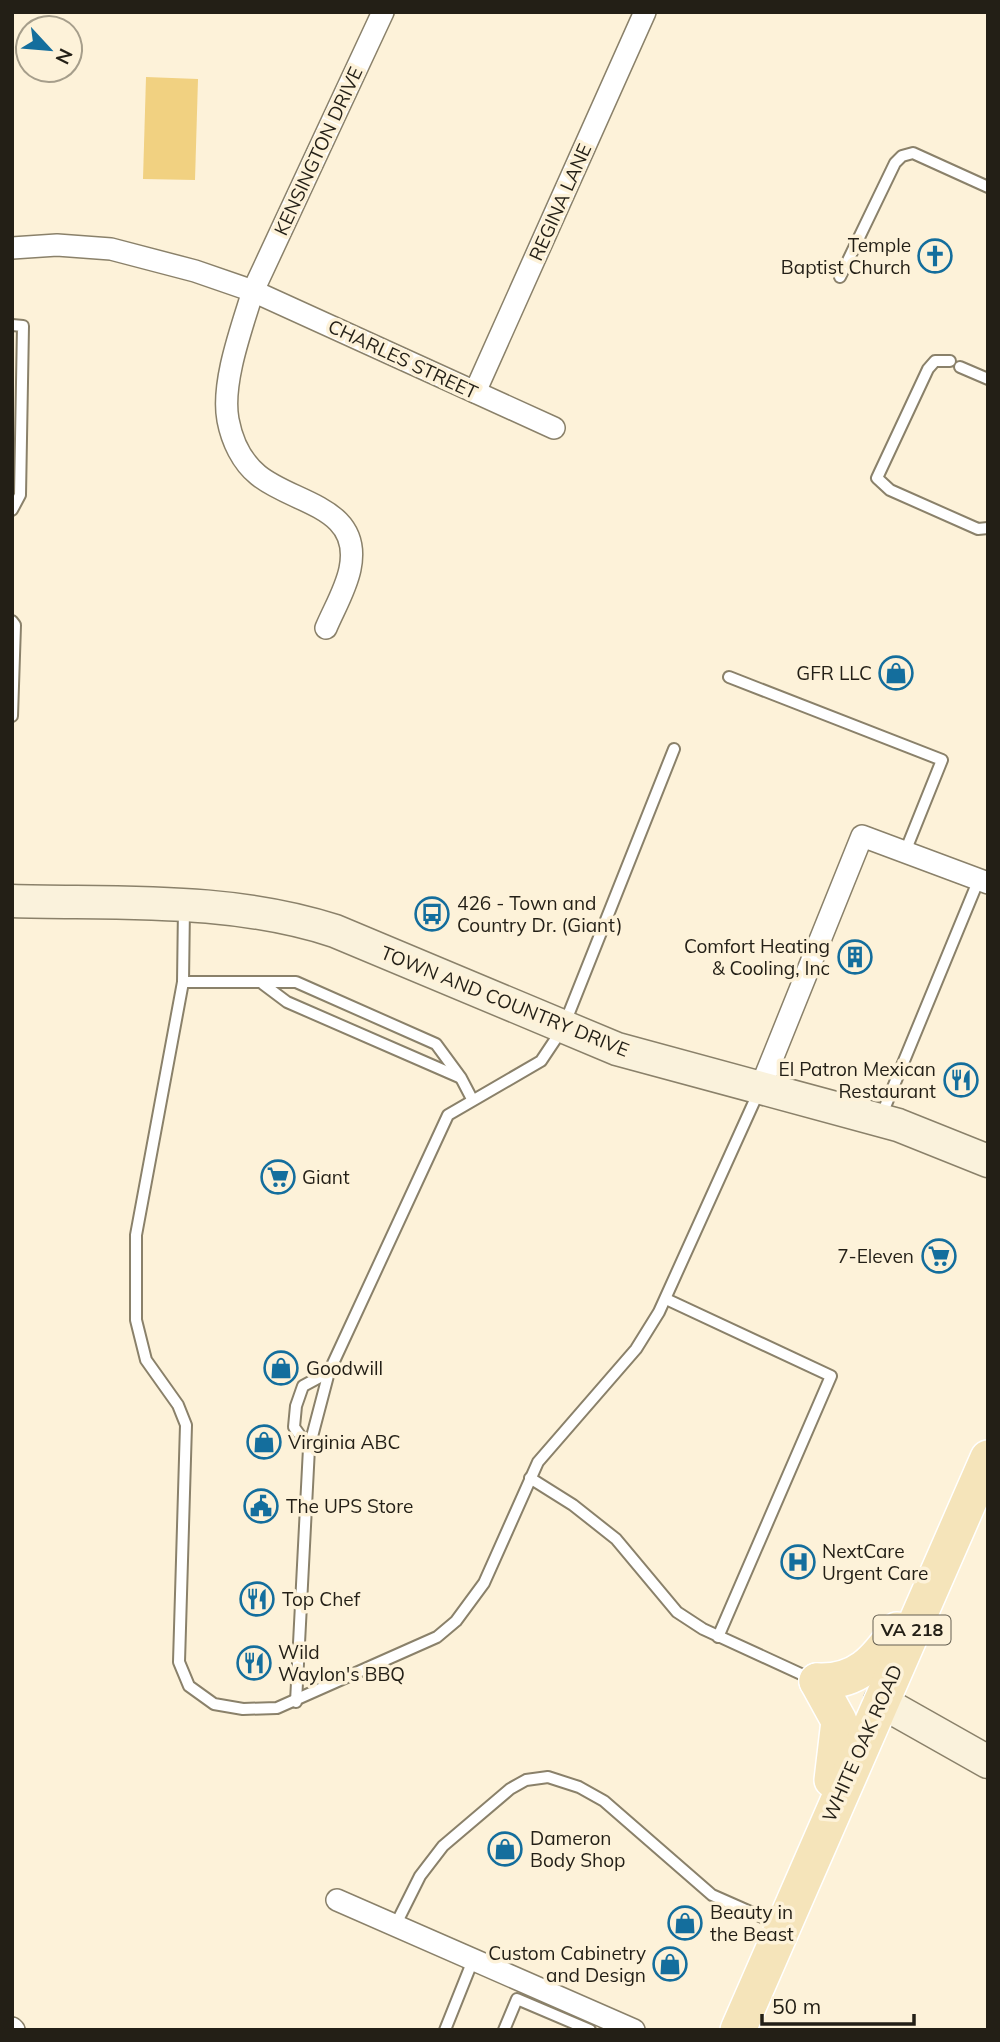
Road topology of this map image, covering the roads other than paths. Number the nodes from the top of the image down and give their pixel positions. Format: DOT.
graph roads {
  1 [pos="383,12"];
  2 [pos="645,12"];
  3 [pos="988,187"];
  4 [pos="12,248"];
  5 [pos="839,277"];
  6 [pos="253,291"];
  7 [pos="12,325"];
  8 [pos="988,379"];
  9 [pos="475,392"];
  10 [pos="554,428"];
  11 [pos="12,510"];
  12 [pos="988,528"];
  13 [pos="12,621"];
  14 [pos="326,628"];
  15 [pos="729,677"];
  16 [pos="12,716"];
  17 [pos="674,749"];
  18 [pos="905,852"];
  19 [pos="983,881"];
  20 [pos="12,901"];
  21 [pos="184,906"];
  22 [pos="183,982"];
  23 [pos="263,984"];
  24 [pos="563,1028"];
  25 [pos="461,1078"];
  26 [pos="760,1088"];
  27 [pos="472,1099"];
  28 [pos="880,1120"];
  29 [pos="987,1159"];
  30 [pos="666,1299"];
  31 [pos="328,1372"];
  32 [pos="309,1448"];
  33 [pos="988,1458"];
  34 [pos="530,1478"];
  35 [pos="943,1558"];
  36 [pos="718,1637"];
  37 [pos="817,1681"];
  38 [pos="880,1701"];
  39 [pos="296,1702"];
  40 [pos="988,1762"];
  41 [pos="823,1831"];
  42 [pos="337,1900"];
  43 [pos="395,1926"];
  44 [pos="782,1926"];
  45 [pos="473,1960"];
  46 [pos="445,2030"];
  47 [pos="504,2030"];
  48 [pos="590,2030"];
  49 [pos="634,2030"];
  50 [pos="738,2030"];
  1 -- 6 [label="street, KENSINGTON DRIVE"];
  2 -- 9 [label="street, REGINA LANE"];
  3 -- 5 [label="lane"];
  4 -- 6 [label="street, CHARLES STREET"];
  6 -- 9 [label="street, CHARLES STREET"];
  6 -- 14 [label="street, KENSINGTON DRIVE"];
  7 -- 11 [label="lane"];
  8 -- 12 [label="lane"];
  9 -- 10 [label="street, CHARLES STREET"];
  13 -- 16 [label="lane"];
  15 -- 18 [label="lane"];
  17 -- 24 [label="lane"];
  18 -- 19 [label="street"];
  18 -- 26 [label="street"];
  19 -- 28 [label="lane"];
  20 -- 21 [label="street, TOWN AND COUNTRY DRIVE"];
  21 -- 22 [label="lane"];
  21 -- 24 [label="street, TOWN AND COUNTRY DRIVE"];
  22 -- 23 [label="lane"];
  22 -- 39 [label="lane"];
  23 -- 25 [label="lane"];
  23 -- 25 [label="lane"];
  24 -- 26 [label="street, TOWN AND COUNTRY DRIVE"];
  24 -- 27 [label="lane"];
  25 -- 27 [label="lane"];
  26 -- 28 [label="street, TOWN AND COUNTRY DRIVE"];
  26 -- 30 [label="lane"];
  27 -- 31 [label="lane"];
  28 -- 29 [label="street, TOWN AND COUNTRY DRIVE"];
  30 -- 34 [label="lane"];
  30 -- 36 [label="lane"];
  31 -- 32 [label="lane"];
  31 -- 32 [label="lane"];
  32 -- 39 [label="lane"];
  33 -- 35 [label="main road, WHITE OAK ROAD / VA 218"];
  34 -- 36 [label="lane"];
  34 -- 39 [label="lane"];
  35 -- 37 [label="main road"];
  35 -- 38 [label="main road, WHITE OAK ROAD / VA 218"];
  36 -- 37 [label="lane"];
  37 -- 41 [label="main road"];
  38 -- 40 [label="street"];
  38 -- 41 [label="main road, WHITE OAK ROAD / VA 218"];
  41 -- 44 [label="main road, WHITE OAK ROAD / VA 218"];
  42 -- 43 [label="street"];
  43 -- 44 [label="lane"];
  43 -- 45 [label="street"];
  44 -- 50 [label="main road, WHITE OAK ROAD / VA 218"];
  45 -- 46 [label="lane"];
  45 -- 49 [label="street"];
  47 -- 48 [label="lane"];
}
